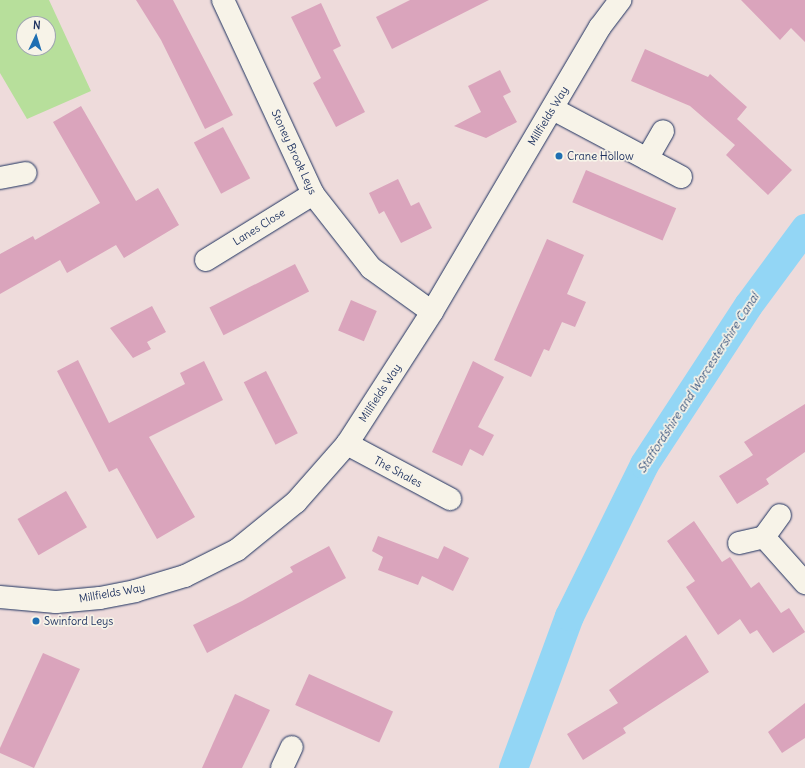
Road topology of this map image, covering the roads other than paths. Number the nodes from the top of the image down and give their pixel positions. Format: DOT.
graph roads {
  1 [pos="620,0"];
  2 [pos="231,2"];
  3 [pos="553,109"];
  4 [pos="663,131"];
  5 [pos="647,159"];
  6 [pos="26,172"];
  7 [pos="681,177"];
  8 [pos="0,178"];
  9 [pos="313,194"];
  10 [pos="206,260"];
  11 [pos="432,312"];
  12 [pos="347,444"];
  13 [pos="450,499"];
  14 [pos="780,515"];
  15 [pos="764,537"];
  16 [pos="739,543"];
  17 [pos="805,583"];
  18 [pos="0,597"];
  19 [pos="292,747"];
  20 [pos="282,768"];
  1 -- 3 [label="street, Millfields Way"];
  2 -- 9 [label="street, Stoney Brook Leys"];
  3 -- 5 [label="street"];
  3 -- 11 [label="street, Millfields Way"];
  4 -- 5 [label="street"];
  5 -- 7 [label="street"];
  6 -- 8 [label="street"];
  9 -- 10 [label="street, Lanes Close"];
  9 -- 11 [label="street, Stoney Brook Leys"];
  11 -- 12 [label="street, Millfields Way"];
  12 -- 13 [label="street, The Shales"];
  12 -- 18 [label="street, Millfields Way"];
  14 -- 15 [label="street"];
  15 -- 16 [label="street"];
  15 -- 17 [label="street"];
  19 -- 20 [label="street"];
}
